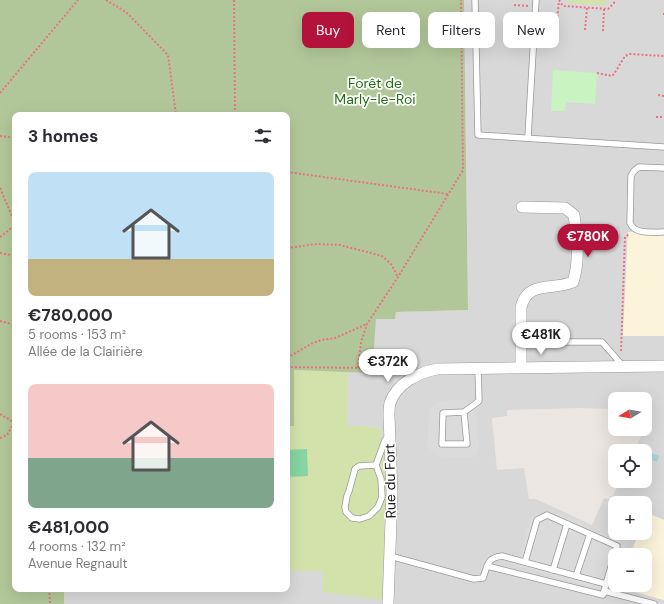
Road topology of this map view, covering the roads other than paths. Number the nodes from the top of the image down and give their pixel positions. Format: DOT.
graph roads {
  1 [pos="475,0"];
  2 [pos="536,0"];
  3 [pos="528,137"];
  4 [pos="664,146"];
  5 [pos="664,168"];
  6 [pos="522,207"];
  7 [pos="664,232"];
  8 [pos="522,342"];
  9 [pos="664,366"];
  10 [pos="521,367"];
  11 [pos="623,367"];
  12 [pos="478,368"];
  13 [pos="464,412"];
  14 [pos="390,436"];
  15 [pos="376,465"];
  16 [pos="567,524"];
  17 [pos="590,534"];
  18 [pos="390,556"];
  19 [pos="525,562"];
  20 [pos="487,566"];
  21 [pos="552,570"];
  22 [pos="576,576"];
  23 [pos="606,584"];
  24 [pos="604,591"];
  25 [pos="388,604"];
  26 [pos="654,604"];
  1 -- 3 [label="lane"];
  2 -- 3 [label="lane"];
  3 -- 4 [label="lane"];
  5 -- 7 [label="lane"];
  6 -- 8 [label="street"];
  8 -- 10 [label="street"];
  8 -- 11 [label="lane"];
  9 -- 11 [label="street"];
  10 -- 11 [label="street"];
  10 -- 12 [label="street"];
  12 -- 13 [label="lane"];
  12 -- 14 [label="street, Rue du Fort"];
  13 -- 13 [label="lane"];
  14 -- 15 [label="lane"];
  14 -- 18 [label="street, Rue du Fort"];
  15 -- 15 [label="lane"];
  16 -- 17 [label="lane"];
  16 -- 19 [label="lane"];
  16 -- 21 [label="lane"];
  17 -- 22 [label="lane"];
  17 -- 23 [label="lane"];
  18 -- 20 [label="lane"];
  18 -- 25 [label="street, Rue du Fort"];
  19 -- 20 [label="lane"];
  19 -- 21 [label="lane"];
  20 -- 24 [label="lane"];
  21 -- 22 [label="lane"];
  22 -- 23 [label="lane"];
  23 -- 24 [label="lane"];
  24 -- 26 [label="lane"];
}
